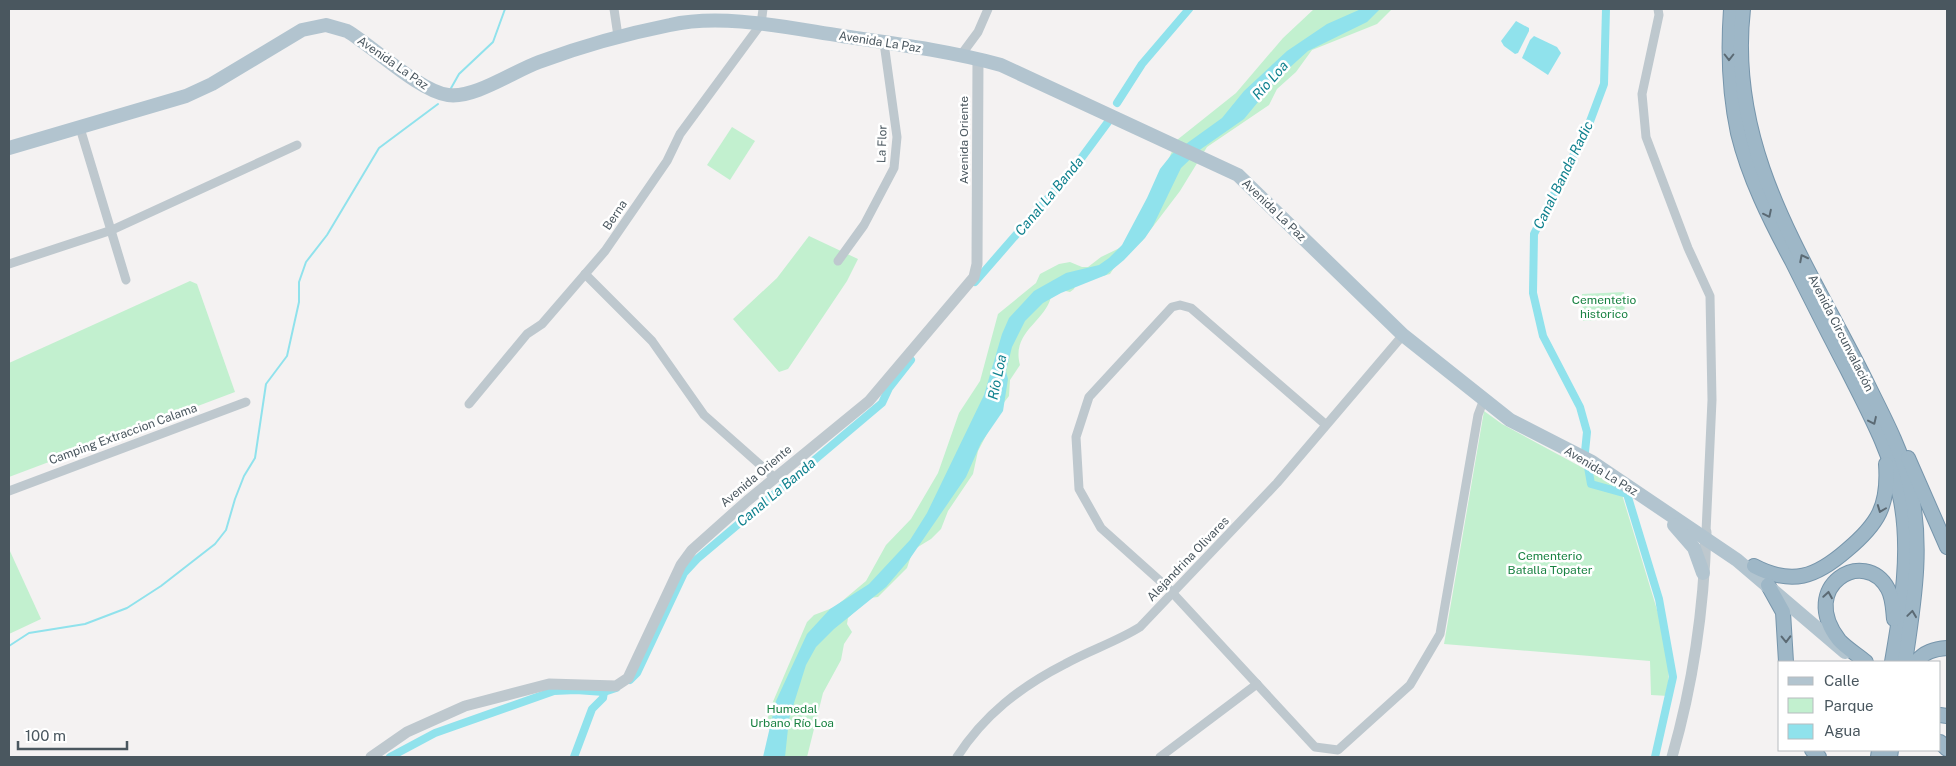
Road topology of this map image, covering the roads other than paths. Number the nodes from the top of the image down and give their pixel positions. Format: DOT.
graph roads {
  1 [pos="614,9"];
  2 [pos="763,9"];
  3 [pos="988,9"];
  4 [pos="1658,9"];
  5 [pos="1731,9"];
  6 [pos="1743,9"];
  7 [pos="761,24"];
  8 [pos="618,36"];
  9 [pos="884,43"];
  10 [pos="960,54"];
  11 [pos="978,59"];
  12 [pos="80,128"];
  13 [pos="297,145"];
  14 [pos="9,148"];
  15 [pos="112,230"];
  16 [pos="838,261"];
  17 [pos="9,264"];
  18 [pos="585,274"];
  19 [pos="126,280"];
  20 [pos="1403,335"];
  21 [pos="1484,399"];
  22 [pos="246,402"];
  23 [pos="470,404"];
  24 [pos="1325,424"];
  25 [pos="1888,427"];
  26 [pos="1883,444"];
  27 [pos="775,478"];
  28 [pos="9,490"];
  29 [pos="1661,509"];
  30 [pos="1706,536"];
  31 [pos="1947,546"];
  32 [pos="1727,553"];
  33 [pos="1754,566"];
  34 [pos="1703,570"];
  35 [pos="1768,584"];
  36 [pos="1173,594"];
  37 [pos="1896,637"];
  38 [pos="1840,640"];
  39 [pos="1947,648"];
  40 [pos="1786,661"];
  41 [pos="1856,661"];
  42 [pos="1865,661"];
  43 [pos="1892,661"];
  44 [pos="1905,661"];
  45 [pos="1917,661"];
  46 [pos="1257,684"];
  47 [pos="371,757"];
  48 [pos="957,757"];
  49 [pos="1160,757"];
  50 [pos="1672,757"];
  1 -- 8 [label="street"];
  2 -- 7 [label="street"];
  3 -- 10 [label="street"];
  4 -- 30 [label="street"];
  5 -- 26 [label="highway, Avenida Circunvalación, one-way"];
  25 -- 6 [label="highway, Avenida Circunvalación, one-way"];
  7 -- 8 [label="main road, Avenida La Paz"];
  7 -- 9 [label="main road, Avenida La Paz"];
  7 -- 18 [label="street, Berna"];
  8 -- 12 [label="main road, Avenida La Paz"];
  9 -- 10 [label="main road, Avenida La Paz"];
  9 -- 16 [label="street, La Flor"];
  10 -- 11 [label="main road, Avenida La Paz"];
  11 -- 20 [label="main road, Avenida La Paz"];
  11 -- 27 [label="street, Avenida Oriente"];
  12 -- 14 [label="main road, Avenida La Paz"];
  12 -- 15 [label="street"];
  13 -- 15 [label="street"];
  15 -- 17 [label="street"];
  15 -- 19 [label="street"];
  18 -- 23 [label="street, Berna"];
  18 -- 27 [label="street"];
  20 -- 21 [label="main road, Avenida La Paz"];
  20 -- 24 [label="street, Alejandrina Olivares"];
  21 -- 29 [label="main road, Avenida La Paz"];
  21 -- 46 [label="street"];
  22 -- 28 [label="street, Camping Extraccion Calama"];
  24 -- 36 [label="street, Alejandrina Olivares"];
  24 -- 36 [label="street"];
  25 -- 31 [label="highway"];
  44 -- 25 [label="highway, Avenida Circunvalación, one-way"];
  26 -- 33 [label="highway, one-way"];
  26 -- 37 [label="highway, Avenida Circunvalación"];
  27 -- 47 [label="street, Avenida Oriente"];
  29 -- 30 [label="main road, Avenida La Paz"];
  29 -- 34 [label="main road"];
  30 -- 32 [label="main road, Avenida La Paz"];
  30 -- 33 [label="main road, Avenida La Paz"];
  30 -- 34 [label="street"];
  32 -- 34 [label="main road"];
  32 -- 35 [label="main road, Avenida La Paz"];
  33 -- 38 [label="main road, Avenida La Paz"];
  34 -- 50 [label="street"];
  35 -- 40 [label="highway, one-way"];
  35 -- 41 [label="main road, Avenida La Paz"];
  36 -- 46 [label="street"];
  36 -- 48 [label="street, Alejandrina Olivares"];
  38 -- 37 [label="highway, one-way"];
  37 -- 43 [label="highway, Avenida Circunvalación"];
  38 -- 42 [label="highway, Avenida La Paz"];
  39 -- 45 [label="highway"];
  46 -- 49 [label="street"];
}
